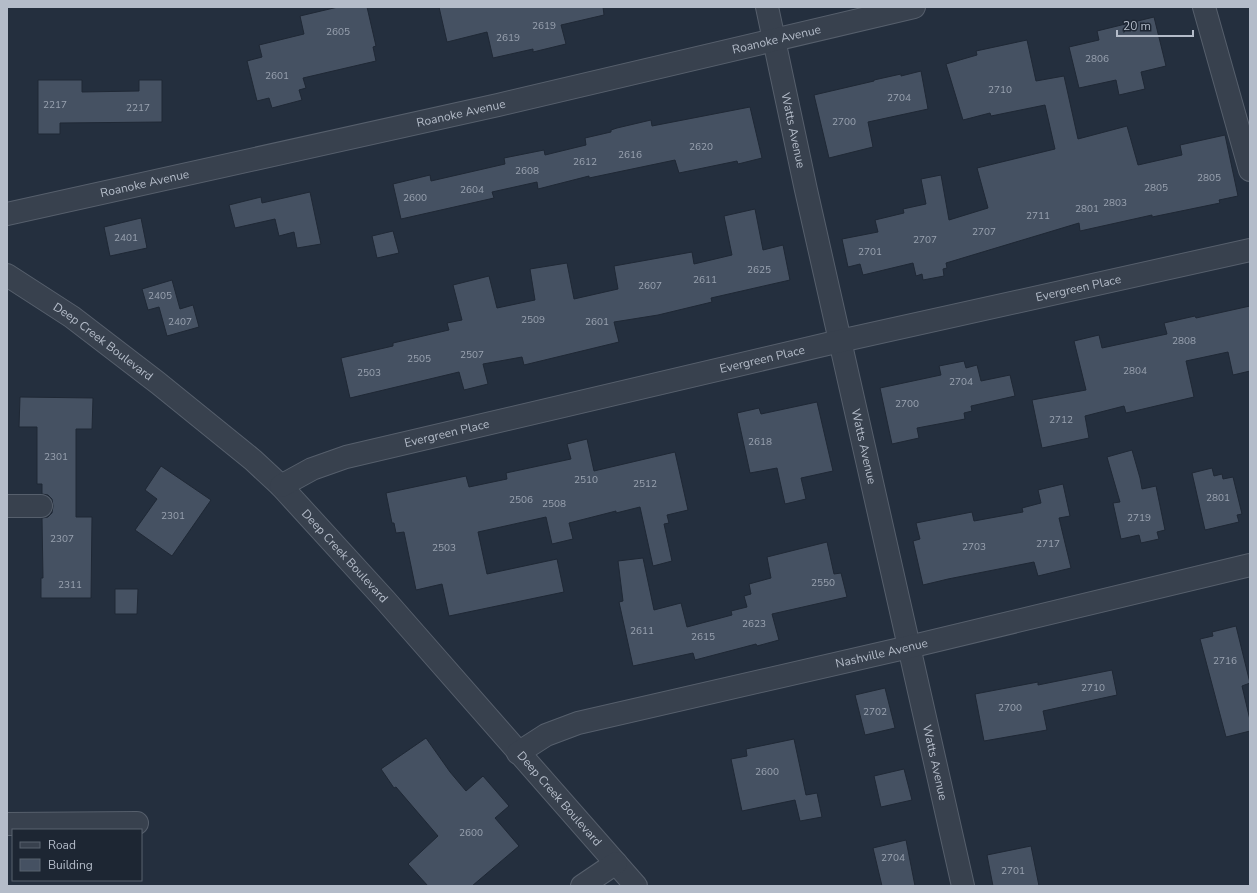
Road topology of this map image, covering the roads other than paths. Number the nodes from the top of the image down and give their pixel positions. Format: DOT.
graph roads {
  1 [pos="767,7"];
  2 [pos="914,7"];
  3 [pos="1204,7"];
  4 [pos="774,40"];
  5 [pos="1250,170"];
  6 [pos="7,214"];
  7 [pos="1250,250"];
  8 [pos="7,275"];
  9 [pos="840,340"];
  10 [pos="281,486"];
  11 [pos="7,506"];
  12 [pos="41,506"];
  13 [pos="1250,565"];
  14 [pos="909,647"];
  15 [pos="518,753"];
  16 [pos="137,823"];
  17 [pos="7,824"];
  18 [pos="616,863"];
  19 [pos="582,886"];
  20 [pos="636,886"];
  21 [pos="963,886"];
  1 -- 4 [label="street, Watts Avenue"];
  2 -- 4 [label="street, Roanoke Avenue"];
  3 -- 5 [label="street"];
  4 -- 6 [label="street, Roanoke Avenue"];
  4 -- 9 [label="street, Watts Avenue"];
  7 -- 9 [label="street, Evergreen Place"];
  8 -- 10 [label="street, Deep Creek Boulevard"];
  9 -- 10 [label="street, Evergreen Place"];
  9 -- 14 [label="street, Watts Avenue"];
  10 -- 15 [label="street, Deep Creek Boulevard"];
  11 -- 12 [label="street"];
  13 -- 14 [label="street, Nashville Avenue"];
  14 -- 15 [label="street, Nashville Avenue"];
  14 -- 21 [label="street, Watts Avenue"];
  15 -- 18 [label="street, Deep Creek Boulevard"];
  16 -- 17 [label="street"];
  18 -- 19 [label="street"];
  18 -- 20 [label="street, Deep Creek Boulevard"];
}
